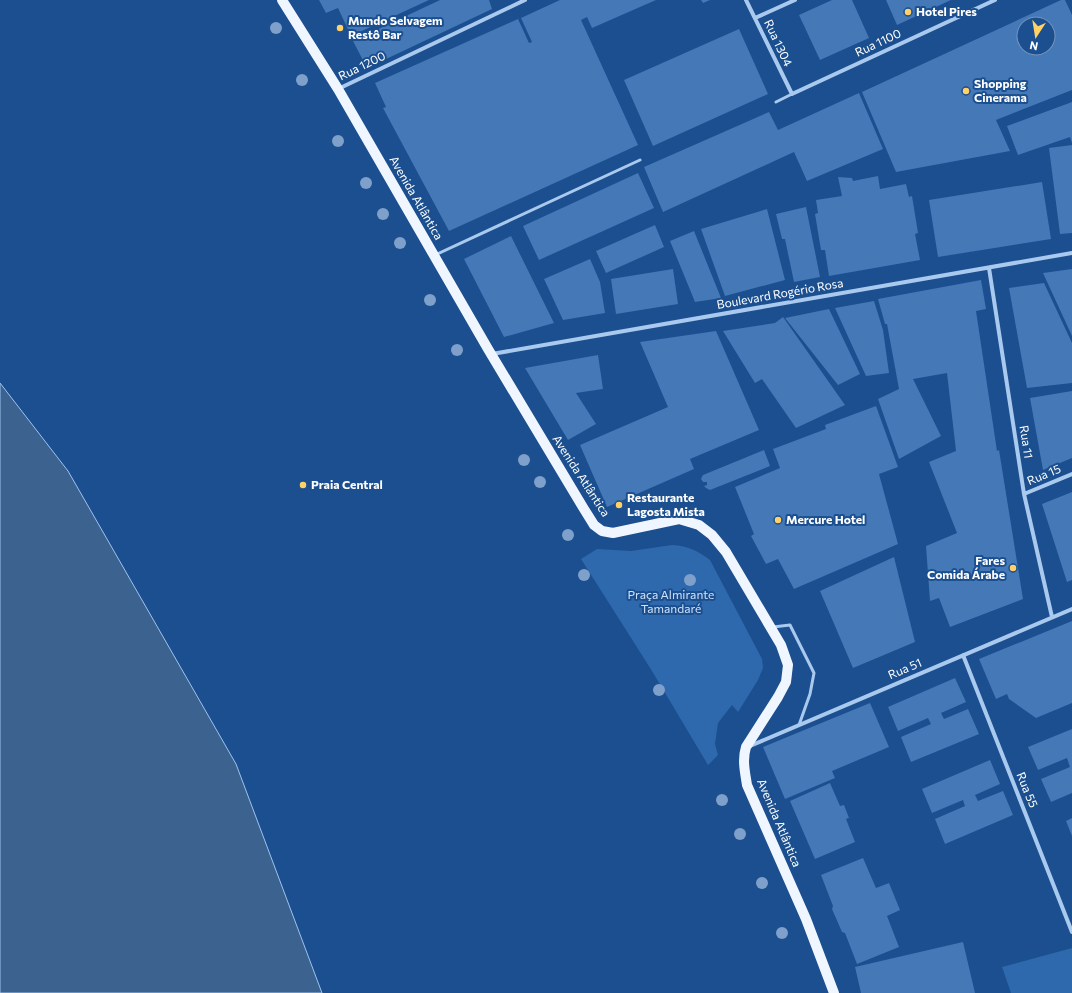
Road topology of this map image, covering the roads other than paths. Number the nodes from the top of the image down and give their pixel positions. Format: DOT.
graph roads {
  1 [pos="282,0"];
  2 [pos="525,0"];
  3 [pos="746,0"];
  4 [pos="795,0"];
  5 [pos="995,0"];
  6 [pos="755,18"];
  7 [pos="338,89"];
  8 [pos="792,94"];
  9 [pos="776,102"];
  10 [pos="640,160"];
  11 [pos="1072,253"];
  12 [pos="434,256"];
  13 [pos="989,268"];
  14 [pos="491,354"];
  15 [pos="1072,474"];
  16 [pos="1024,494"];
  17 [pos="1072,609"];
  18 [pos="1052,617"];
  19 [pos="771,627"];
  20 [pos="963,655"];
  21 [pos="799,725"];
  22 [pos="746,747"];
  23 [pos="1072,932"];
  24 [pos="834,993"];
  1 -- 7 [label="main road, Avenida Atlântica"];
  2 -- 7 [label="street, Rua 1200"];
  3 -- 6 [label="street, Rua 1304"];
  4 -- 6 [label="street"];
  5 -- 8 [label="street, Rua 1100"];
  6 -- 8 [label="street, Rua 1304"];
  7 -- 12 [label="main road, Avenida Atlântica"];
  8 -- 9 [label="lane"];
  10 -- 12 [label="lane"];
  11 -- 13 [label="street, Boulevard Rogério Rosa"];
  12 -- 14 [label="main road, Avenida Atlântica"];
  13 -- 14 [label="street, Boulevard Rogério Rosa"];
  13 -- 16 [label="street, Rua 11"];
  14 -- 19 [label="main road, Avenida Atlântica"];
  15 -- 16 [label="street, Rua 15"];
  16 -- 18 [label="street, Rua 11"];
  17 -- 18 [label="street, Rua 51"];
  18 -- 20 [label="street, Rua 51"];
  19 -- 21 [label="lane"];
  19 -- 22 [label="main road, Avenida Atlântica"];
  20 -- 21 [label="street, Rua 51"];
  20 -- 23 [label="street, Rua 55"];
  21 -- 22 [label="street, Rua 51"];
  22 -- 24 [label="main road, Avenida Atlântica"];
}
